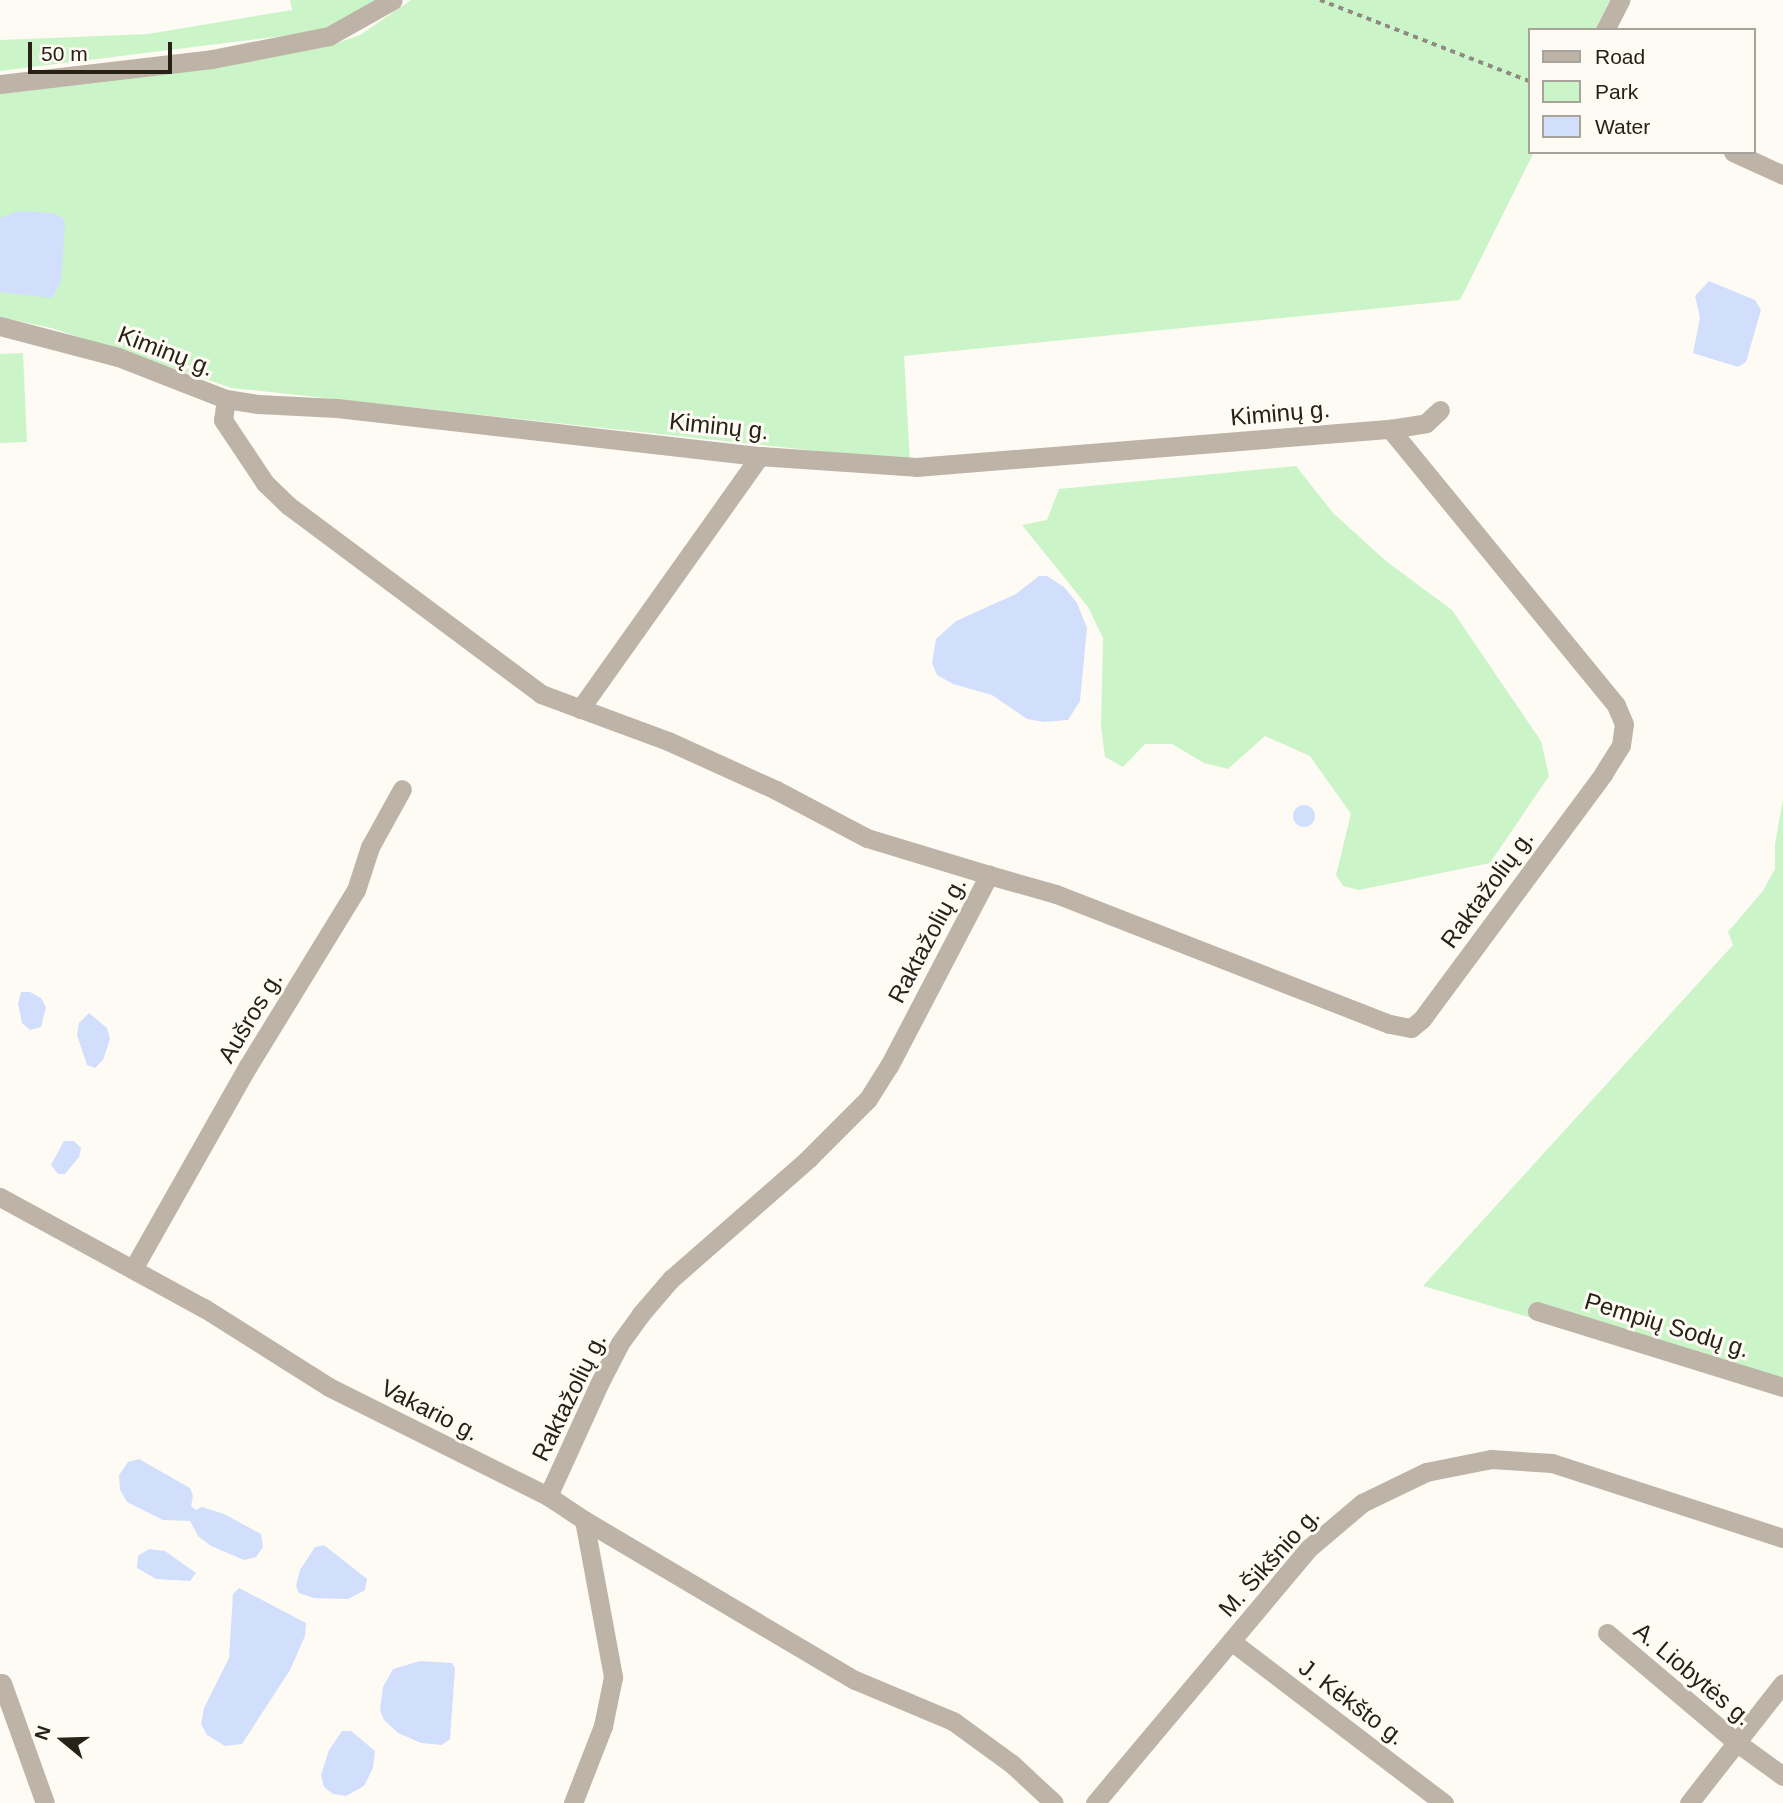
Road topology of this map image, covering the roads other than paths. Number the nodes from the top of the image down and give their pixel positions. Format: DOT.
graph roads {
  1 [pos="393,0"];
  2 [pos="1620,0"];
  3 [pos="1606,28"];
  4 [pos="0,84"];
  5 [pos="1738,154"];
  6 [pos="1783,175"];
  7 [pos="0,326"];
  8 [pos="226,399"];
  9 [pos="1440,410"];
  10 [pos="1390,429"];
  11 [pos="760,456"];
  12 [pos="580,709"];
  13 [pos="402,789"];
  14 [pos="989,875"];
  15 [pos="0,1197"];
  16 [pos="133,1269"];
  17 [pos="1537,1311"];
  18 [pos="1783,1387"];
  19 [pos="548,1496"];
  20 [pos="584,1520"];
  21 [pos="1783,1538"];
  22 [pos="1607,1633"];
  23 [pos="1231,1641"];
  24 [pos="2,1683"];
  25 [pos="1783,1683"];
  26 [pos="1735,1742"];
  27 [pos="1783,1776"];
  28 [pos="44,1803"];
  29 [pos="573,1803"];
  30 [pos="1054,1803"];
  31 [pos="1095,1803"];
  32 [pos="1444,1803"];
  33 [pos="1689,1803"];
  1 -- 4 [label="street"];
  2 -- 3 [label="street"];
  5 -- 6 [label="street"];
  7 -- 8 [label="street, Kiminų g."];
  8 -- 11 [label="street, Kiminų g."];
  8 -- 12 [label="street"];
  9 -- 10 [label="street, Kiminų g."];
  10 -- 11 [label="street, Kiminų g."];
  10 -- 14 [label="street, Raktažolių g."];
  11 -- 12 [label="street"];
  12 -- 14 [label="street"];
  13 -- 16 [label="street, Aušros g."];
  14 -- 19 [label="street, Raktažolių g."];
  15 -- 16 [label="street, Vakario g."];
  16 -- 19 [label="street, Vakario g."];
  17 -- 18 [label="street, Pempių Sodų g."];
  19 -- 20 [label="street, Vakario g."];
  20 -- 29 [label="street"];
  20 -- 30 [label="street, Vakario g."];
  21 -- 23 [label="street, M. Šikšnio g."];
  22 -- 26 [label="street, A. Liobytės g."];
  23 -- 31 [label="street, M. Šikšnio g."];
  23 -- 32 [label="street, J. Kėkšto g."];
  24 -- 28 [label="street"];
  25 -- 26 [label="street"];
  26 -- 27 [label="street, A. Liobytės g."];
  26 -- 33 [label="street"];
}
